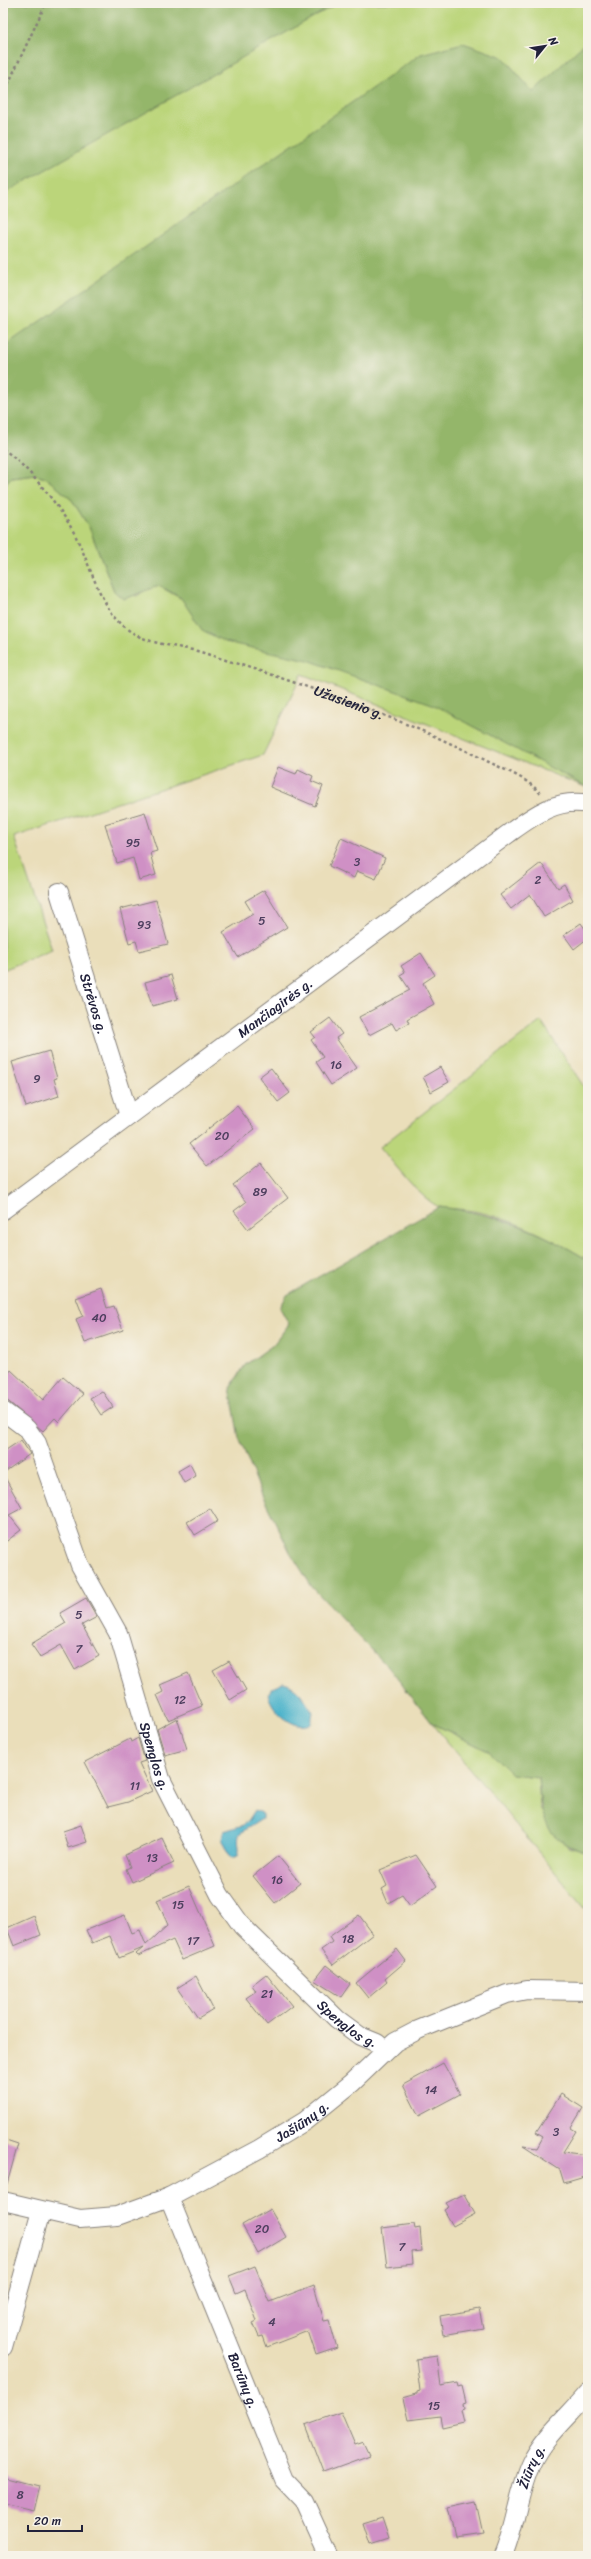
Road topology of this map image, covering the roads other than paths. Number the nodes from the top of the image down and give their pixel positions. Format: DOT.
graph roads {
  1 [pos="588,804"];
  2 [pos="59,892"];
  3 [pos="129,1116"];
  4 [pos="3,1210"];
  5 [pos="3,1410"];
  6 [pos="588,1991"];
  7 [pos="385,2050"];
  8 [pos="169,2197"];
  9 [pos="3,2202"];
  10 [pos="41,2211"];
  11 [pos="3,2347"];
  12 [pos="588,2393"];
  13 [pos="329,2556"];
  14 [pos="503,2556"];
  1 -- 3 [label="street, Mančiagirės g."];
  2 -- 3 [label="street, Strėvos g."];
  3 -- 4 [label="street, Mančiagirės g."];
  5 -- 7 [label="street, Spenglos g."];
  6 -- 7 [label="street, Jašiūnų g."];
  7 -- 8 [label="street, Jašiūnų g."];
  8 -- 10 [label="street, Jašiūnų g."];
  8 -- 13 [label="street, Barūnų g."];
  9 -- 10 [label="street, Jašiūnų g."];
  10 -- 11 [label="street"];
  12 -- 14 [label="street, Žiūrų g."];
}
